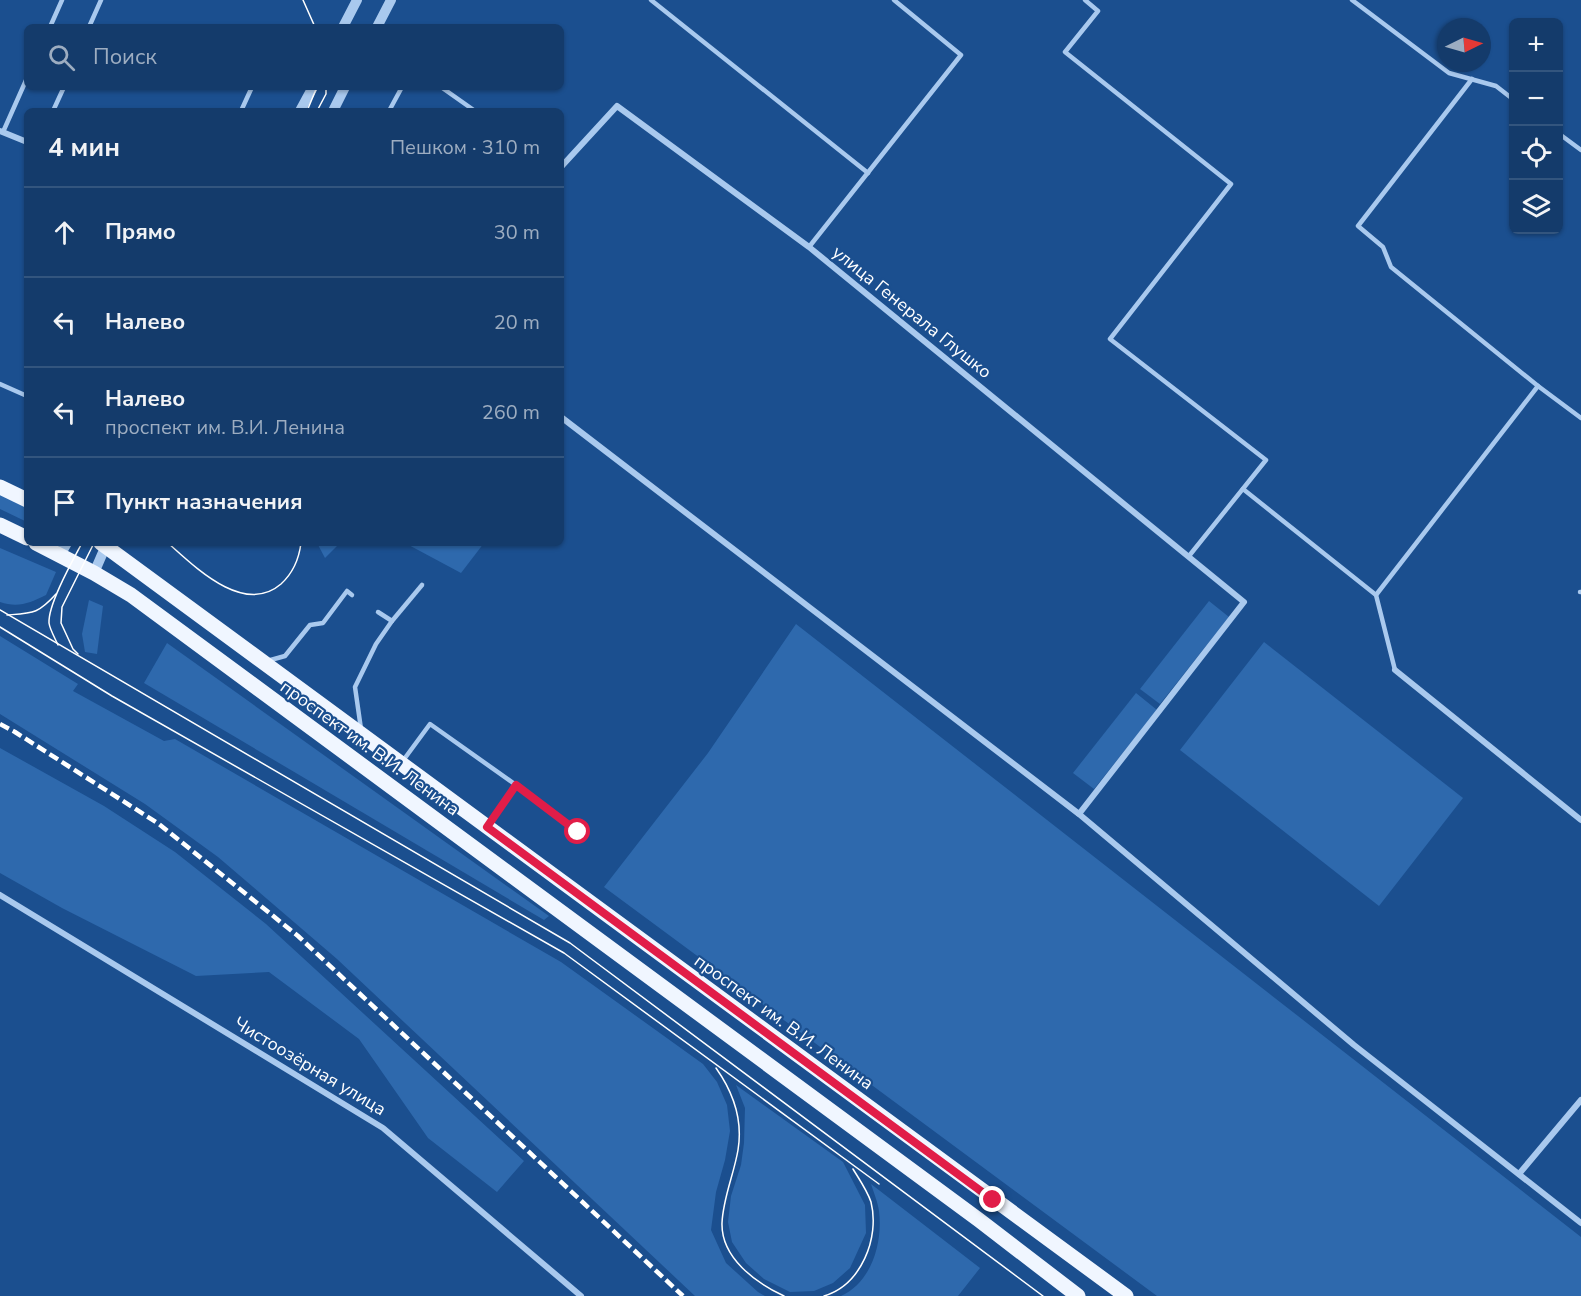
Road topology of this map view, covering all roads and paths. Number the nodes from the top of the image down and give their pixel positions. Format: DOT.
graph roads {
  1 [pos="62,0"];
  2 [pos="101,0"];
  3 [pos="357,0"];
  4 [pos="391,0"];
  5 [pos="651,0"];
  6 [pos="894,0"];
  7 [pos="1085,0"];
  8 [pos="1352,0"];
  9 [pos="51,24"];
  10 [pos="90,24"];
  11 [pos="345,24"];
  12 [pos="379,24"];
  13 [pos="1472,79"];
  14 [pos="24,84"];
  15 [pos="63,90"];
  16 [pos="251,90"];
  17 [pos="311,90"];
  18 [pos="344,90"];
  19 [pos="400,90"];
  20 [pos="445,90"];
  21 [pos="1509,96"];
  22 [pos="54,108"];
  23 [pos="243,108"];
  24 [pos="302,108"];
  25 [pos="334,108"];
  26 [pos="391,108"];
  27 [pos="471,108"];
  28 [pos="2,131"];
  29 [pos="1563,137"];
  30 [pos="24,141"];
  31 [pos="1581,150"];
  32 [pos="564,164"];
  33 [pos="868,173"];
  34 [pos="808,248"];
  35 [pos="0,384"];
  36 [pos="1538,386"];
  37 [pos="24,395"];
  38 [pos="1581,418"];
  39 [pos="564,419"];
  40 [pos="0,487"];
  41 [pos="1243,489"];
  42 [pos="24,499"];
  43 [pos="0,525"];
  44 [pos="24,537"];
  45 [pos="103,546"];
  46 [pos="107,546"];
  47 [pos="64,549"];
  48 [pos="1189,556"];
  49 [pos="94,573"];
  50 [pos="422,585"];
  51 [pos="352,595"];
  52 [pos="1376,595"];
  53 [pos="378,612"];
  54 [pos="392,621"];
  55 [pos="263,663"];
  56 [pos="1395,670"];
  57 [pos="362,735"];
  58 [pos="401,764"];
  59 [pos="516,785"];
  60 [pos="1079,814"];
  61 [pos="1581,820"];
  62 [pos="487,827"];
  63 [pos="578,832"];
  64 [pos="0,895"];
  65 [pos="1581,1100"];
  66 [pos="1519,1174"];
  67 [pos="1581,1223"];
  68 [pos="570,1293"];
  69 [pos="581,1296"];
  70 [pos="1078,1296"];
  71 [pos="1126,1296"];
  1 -- 9 [label="lane"];
  2 -- 10 [label="lane"];
  3 -- 11 [label="street"];
  4 -- 12 [label="street"];
  5 -- 33 [label="lane"];
  6 -- 33 [label="lane"];
  7 -- 41 [label="lane"];
  8 -- 13 [label="lane"];
  13 -- 21 [label="lane"];
  13 -- 36 [label="lane"];
  14 -- 28 [label="lane"];
  15 -- 22 [label="lane"];
  16 -- 23 [label="lane"];
  17 -- 24 [label="street"];
  18 -- 25 [label="street"];
  19 -- 26 [label="lane"];
  20 -- 27 [label="lane"];
  28 -- 30 [label="street"];
  29 -- 31 [label="lane"];
  32 -- 34 [label="street, улица Генерала Глушко"];
  33 -- 34 [label="lane"];
  34 -- 48 [label="street, улица Генерала Глушко"];
  35 -- 37 [label="lane"];
  36 -- 38 [label="lane"];
  36 -- 52 [label="lane"];
  39 -- 60 [label="street"];
  40 -- 42 [label="main road"];
  41 -- 48 [label="lane"];
  41 -- 52 [label="lane"];
  43 -- 44 [label="main road"];
  45 -- 49 [label="street"];
  46 -- 55 [label="main road, проспект им. В.И. Ленина"];
  47 -- 49 [label="main road, проспект им. В.И. Ленина"];
  48 -- 60 [label="street, улица Генерала Глушко"];
  49 -- 70 [label="main road, проспект им. В.И. Ленина"];
  50 -- 54 [label="lane"];
  51 -- 55 [label="lane"];
  52 -- 56 [label="lane"];
  53 -- 54 [label="lane"];
  54 -- 57 [label="lane"];
  55 -- 57 [label="main road, проспект им. В.И. Ленина"];
  56 -- 61 [label="street"];
  57 -- 58 [label="main road, проспект им. В.И. Ленина"];
  58 -- 59 [label="lane"];
  58 -- 62 [label="main road, проспект им. В.И. Ленина"];
  59 -- 62 [label="lane"];
  59 -- 63 [label="lane"];
  60 -- 66 [label="street"];
  62 -- 71 [label="main road, проспект им. В.И. Ленина"];
  64 -- 68 [label="street, Чистоозёрная улица"];
  65 -- 66 [label="street"];
  66 -- 67 [label="street"];
  68 -- 69 [label="street, Чистоозёрная улица"];
}
